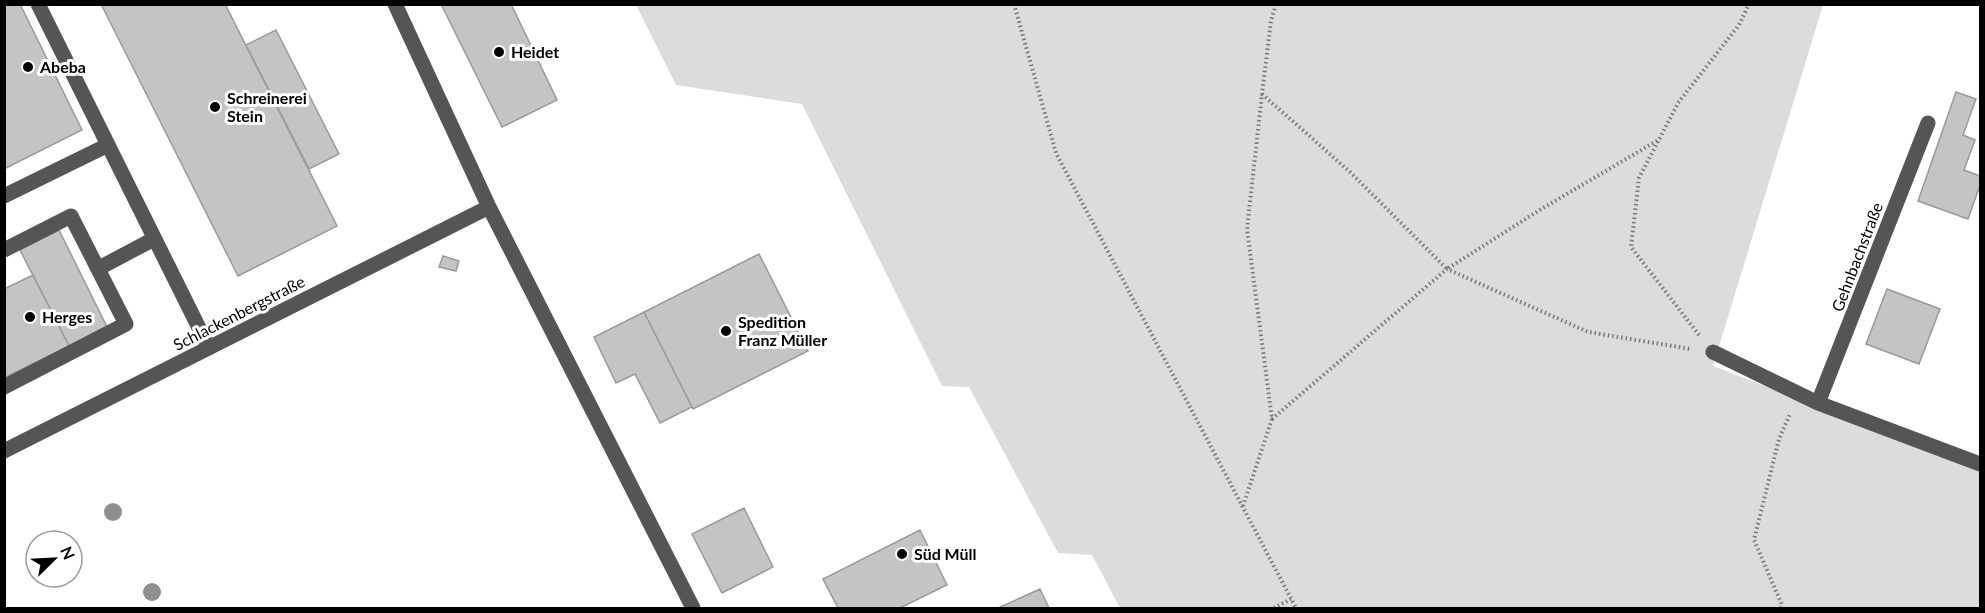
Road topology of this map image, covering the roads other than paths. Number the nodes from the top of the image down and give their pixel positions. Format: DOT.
graph roads {
  1 [pos="38,4"];
  2 [pos="395,4"];
  3 [pos="1928,123"];
  4 [pos="108,145"];
  5 [pos="4,196"];
  6 [pos="489,207"];
  7 [pos="154,239"];
  8 [pos="4,250"];
  9 [pos="99,268"];
  10 [pos="209,348"];
  11 [pos="1713,352"];
  12 [pos="4,387"];
  13 [pos="1818,403"];
  14 [pos="4,451"];
  15 [pos="1980,464"];
  16 [pos="693,609"];
  1 -- 4 [label="street"];
  2 -- 6 [label="street"];
  3 -- 13 [label="street, Gehnbachstraße"];
  4 -- 5 [label="street"];
  4 -- 7 [label="street"];
  6 -- 10 [label="street, Schlackenbergstraße"];
  6 -- 16 [label="street"];
  7 -- 9 [label="street"];
  7 -- 10 [label="street"];
  8 -- 9 [label="street"];
  9 -- 12 [label="street"];
  10 -- 14 [label="street, Schlackenbergstraße"];
  11 -- 13 [label="street"];
  13 -- 15 [label="street"];
}
